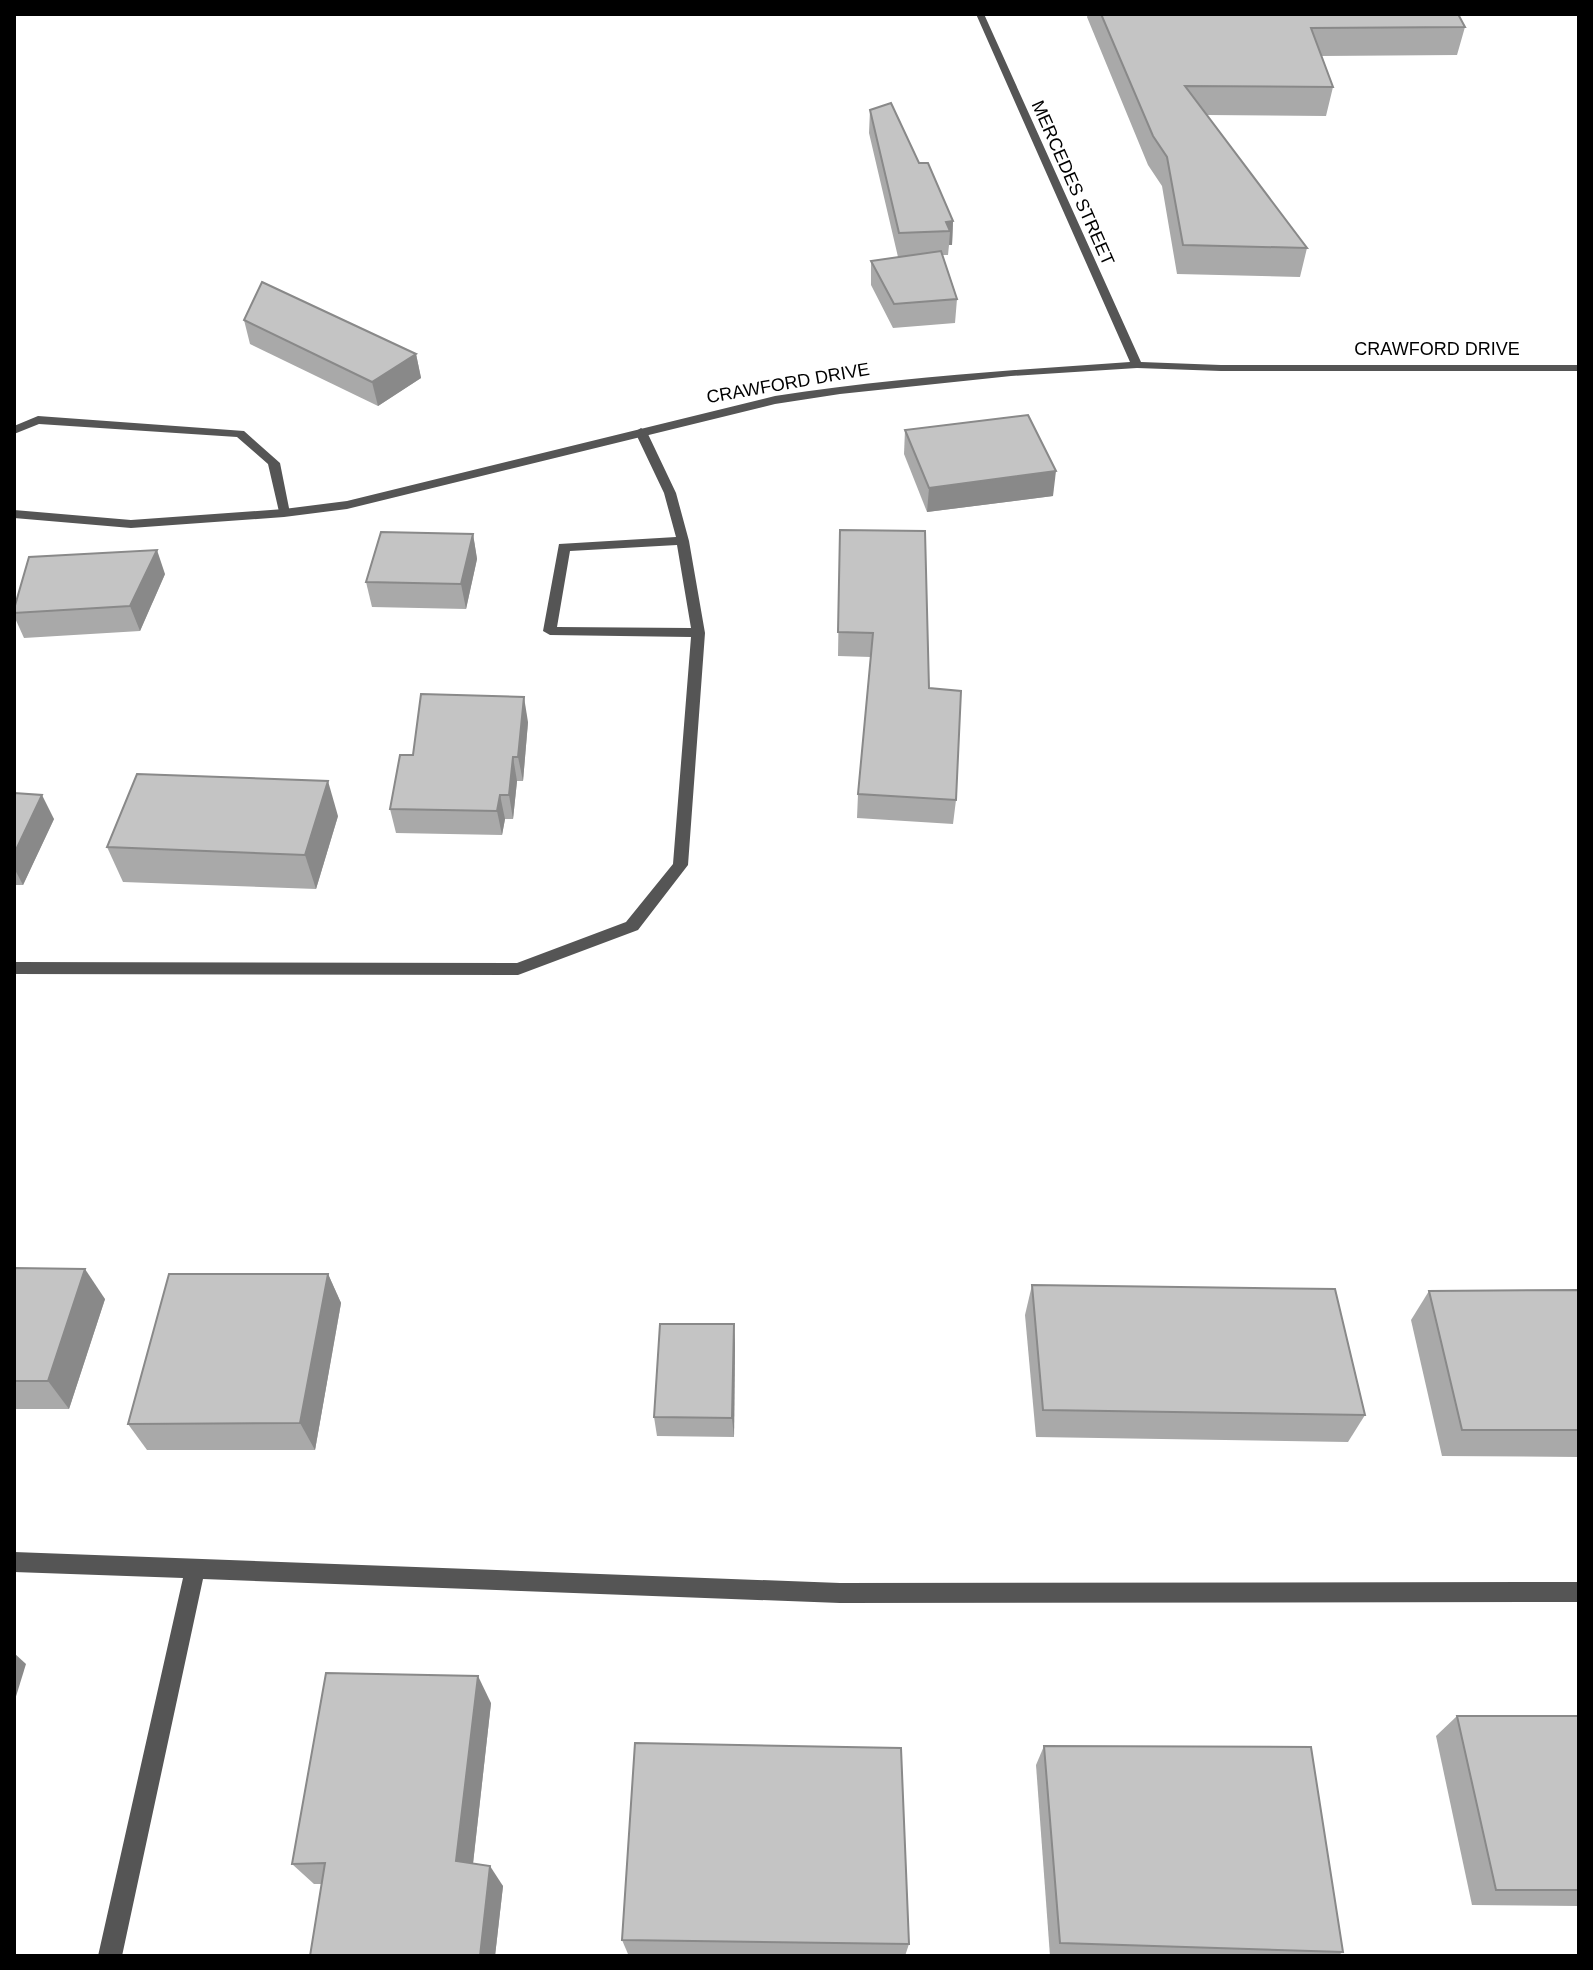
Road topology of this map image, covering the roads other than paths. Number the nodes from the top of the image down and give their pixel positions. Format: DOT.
graph roads {
  1 [pos="980,14"];
  2 [pos="1137,365"];
  3 [pos="1579,368"];
  4 [pos="14,430"];
  5 [pos="641,432"];
  6 [pos="284,513"];
  7 [pos="14,514"];
  8 [pos="683,541"];
  9 [pos="698,633"];
  10 [pos="14,968"];
  11 [pos="14,1562"];
  12 [pos="195,1569"];
  13 [pos="1579,1592"];
  14 [pos="110,1956"];
  1 -- 2 [label="street, MERCEDES STREET"];
  2 -- 3 [label="street, CRAWFORD DRIVE"];
  2 -- 5 [label="street, CRAWFORD DRIVE"];
  4 -- 6 [label="street"];
  5 -- 6 [label="street, CRAWFORD DRIVE"];
  5 -- 8 [label="street"];
  6 -- 7 [label="street, CRAWFORD DRIVE"];
  8 -- 9 [label="street"];
  8 -- 9 [label="street"];
  9 -- 10 [label="street"];
  11 -- 12 [label="street"];
  12 -- 13 [label="street"];
  12 -- 14 [label="street"];
}
